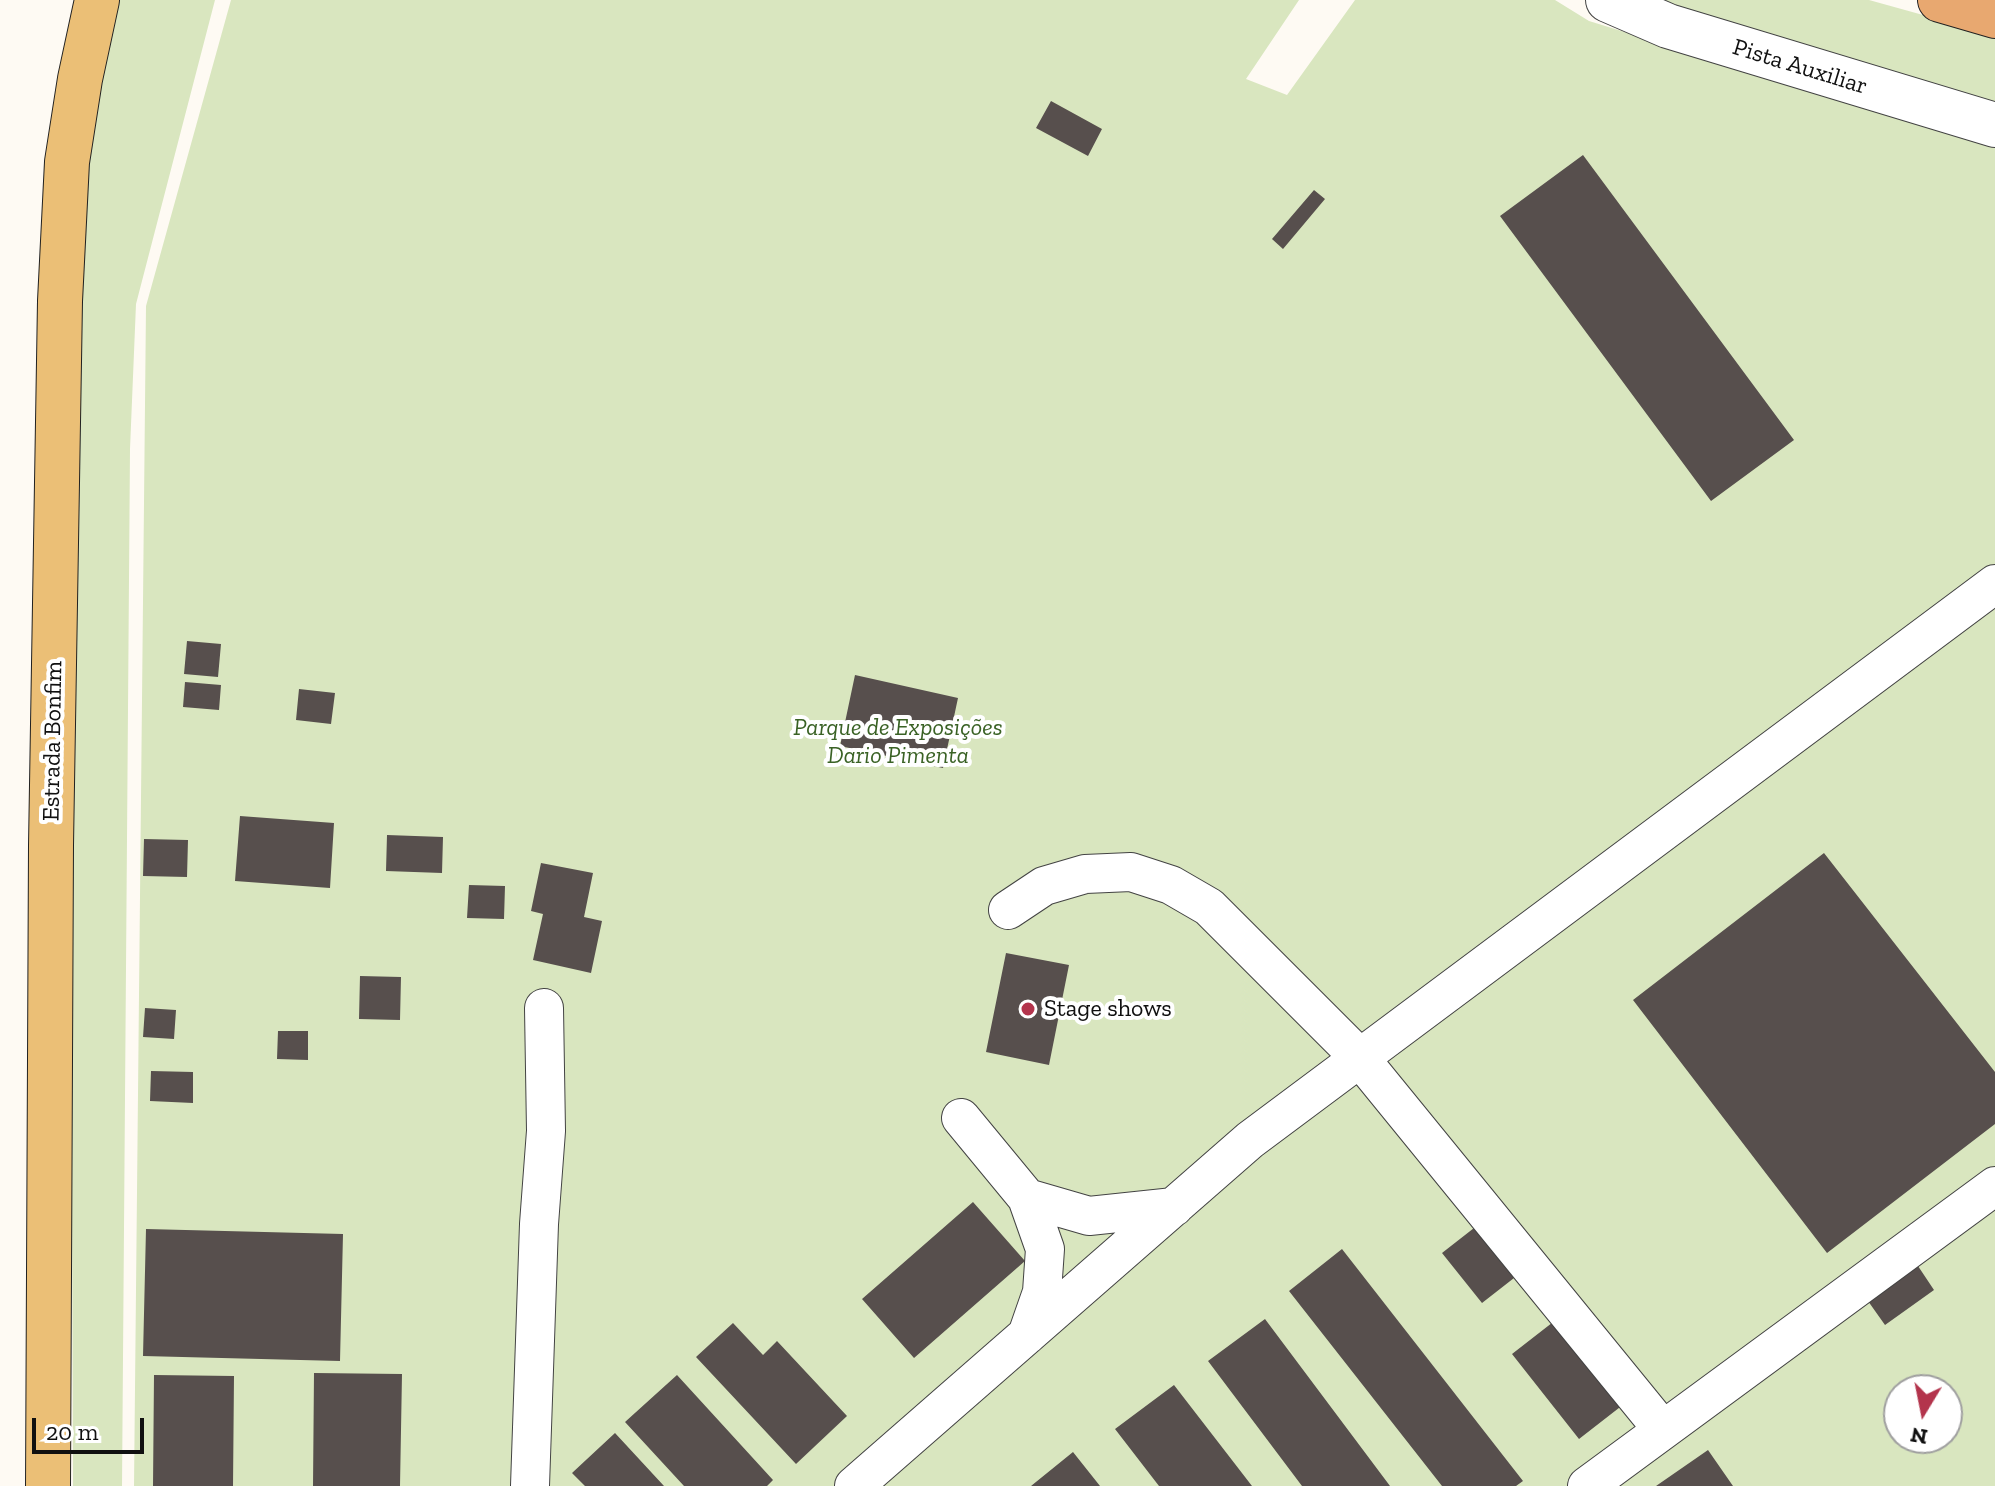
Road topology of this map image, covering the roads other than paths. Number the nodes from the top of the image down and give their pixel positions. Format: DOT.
graph roads {
  1 [pos="97,0"];
  2 [pos="1608,0"];
  3 [pos="1940,0"];
  4 [pos="1995,16"];
  5 [pos="1995,125"];
  6 [pos="1995,584"];
  7 [pos="1008,910"];
  8 [pos="544,1008"];
  9 [pos="1359,1057"];
  10 [pos="961,1118"];
  11 [pos="1995,1186"];
  12 [pos="1027,1198"];
  13 [pos="1174,1207"];
  14 [pos="1027,1335"];
  15 [pos="1663,1430"];
  16 [pos="48,1486"];
  17 [pos="530,1486"];
  18 [pos="854,1486"];
  19 [pos="1587,1486"];
  1 -- 16 [label="main road, Estrada Bonfim"];
  2 -- 5 [label="street, Pista Auxiliar"];
  3 -- 4 [label="highway"];
  6 -- 9 [label="street"];
  7 -- 9 [label="street"];
  8 -- 17 [label="street"];
  9 -- 13 [label="street"];
  9 -- 15 [label="street"];
  10 -- 12 [label="street"];
  11 -- 15 [label="street"];
  12 -- 13 [label="street"];
  12 -- 14 [label="street"];
  13 -- 14 [label="street"];
  14 -- 18 [label="street"];
  15 -- 19 [label="street"];
}
